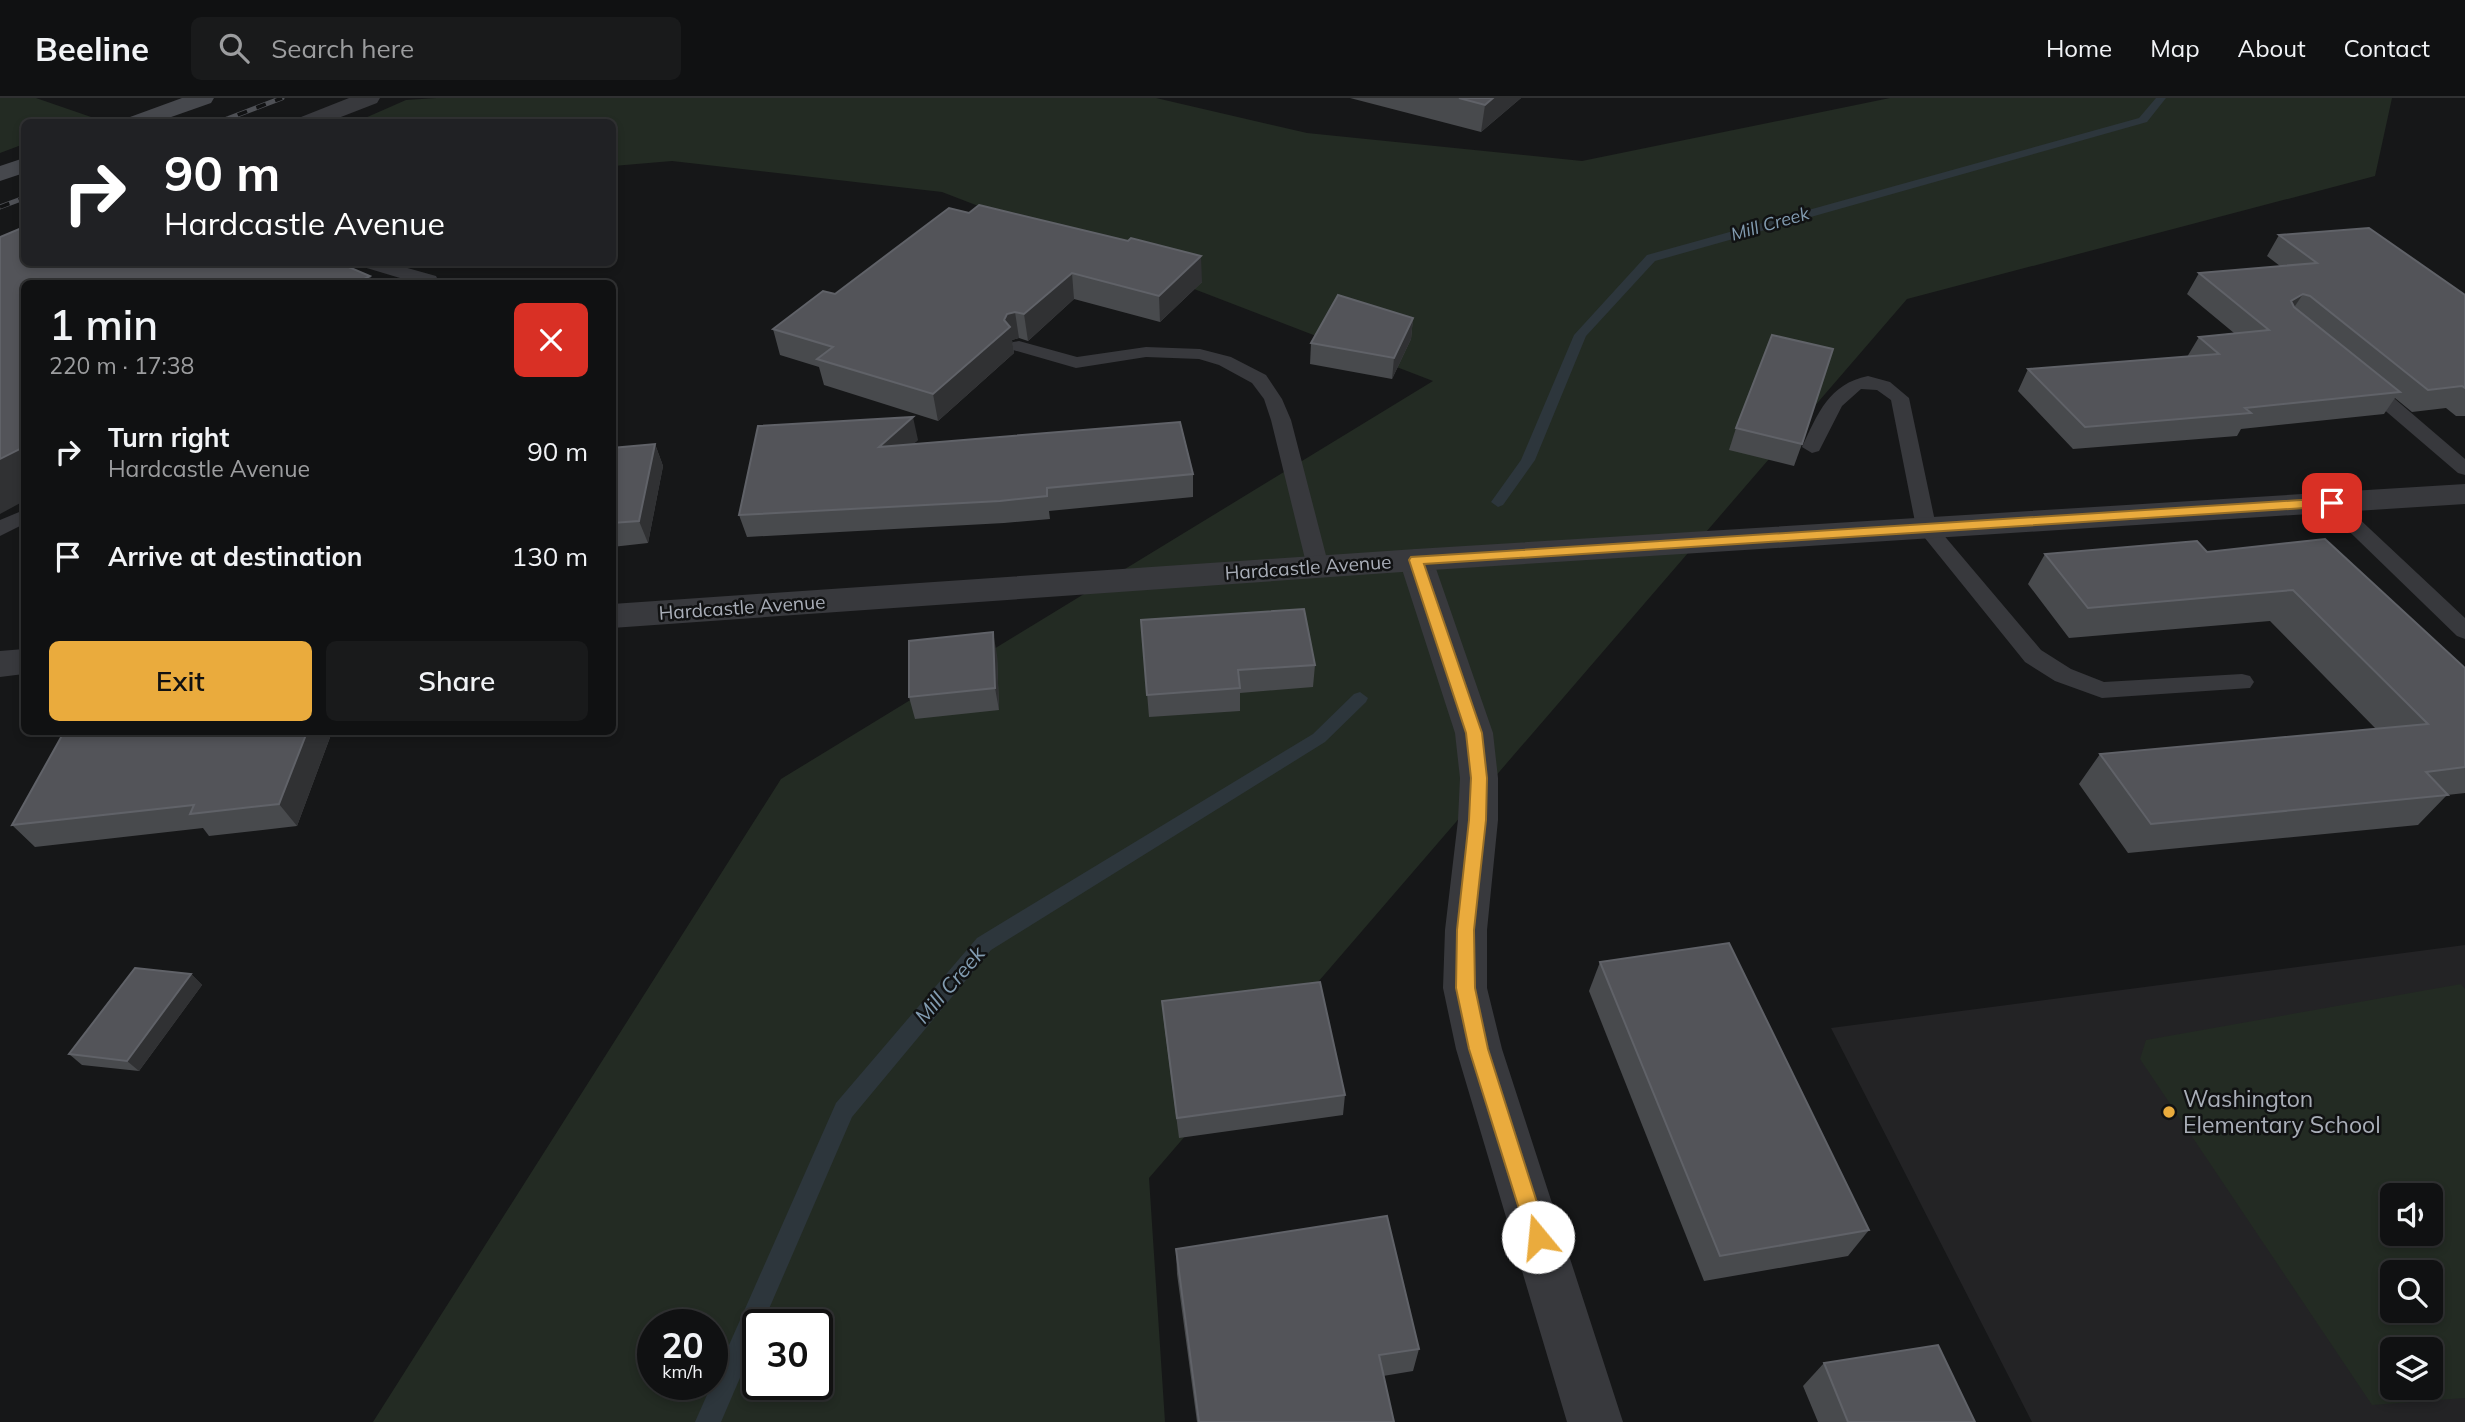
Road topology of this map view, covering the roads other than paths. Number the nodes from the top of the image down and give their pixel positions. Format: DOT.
graph roads {
  1 [pos="203,98"];
  2 [pos="369,98"];
  3 [pos="146,119"];
  4 [pos="316,119"];
  5 [pos="21,166"];
  6 [pos="0,174"];
  7 [pos="380,266"];
  8 [pos="430,280"];
  9 [pos="1019,346"];
  10 [pos="2352,373"];
  11 [pos="1812,447"];
  12 [pos="2465,469"];
  13 [pos="2465,494"];
  14 [pos="2332,503"];
  15 [pos="21,518"];
  16 [pos="1926,527"];
  17 [pos="0,529"];
  18 [pos="1416,560"];
  19 [pos="1318,567"];
  20 [pos="616,616"];
  21 [pos="2465,631"];
  22 [pos="21,662"];
  23 [pos="0,664"];
  24 [pos="2242,682"];
  25 [pos="1595,1422"];
  1 -- 3 [label="main road"];
  2 -- 4 [label="street"];
  5 -- 6 [label="main road"];
  7 -- 8 [label="lane"];
  9 -- 19 [label="lane"];
  10 -- 12 [label="lane"];
  11 -- 16 [label="lane"];
  13 -- 14 [label="street, Hardcastle Avenue"];
  14 -- 16 [label="street, Hardcastle Avenue"];
  14 -- 21 [label="lane"];
  15 -- 17 [label="lane"];
  16 -- 18 [label="street, Hardcastle Avenue"];
  16 -- 24 [label="lane"];
  18 -- 19 [label="street, Hardcastle Avenue"];
  18 -- 25 [label="street"];
  19 -- 20 [label="street, Hardcastle Avenue"];
  22 -- 23 [label="street"];
}
